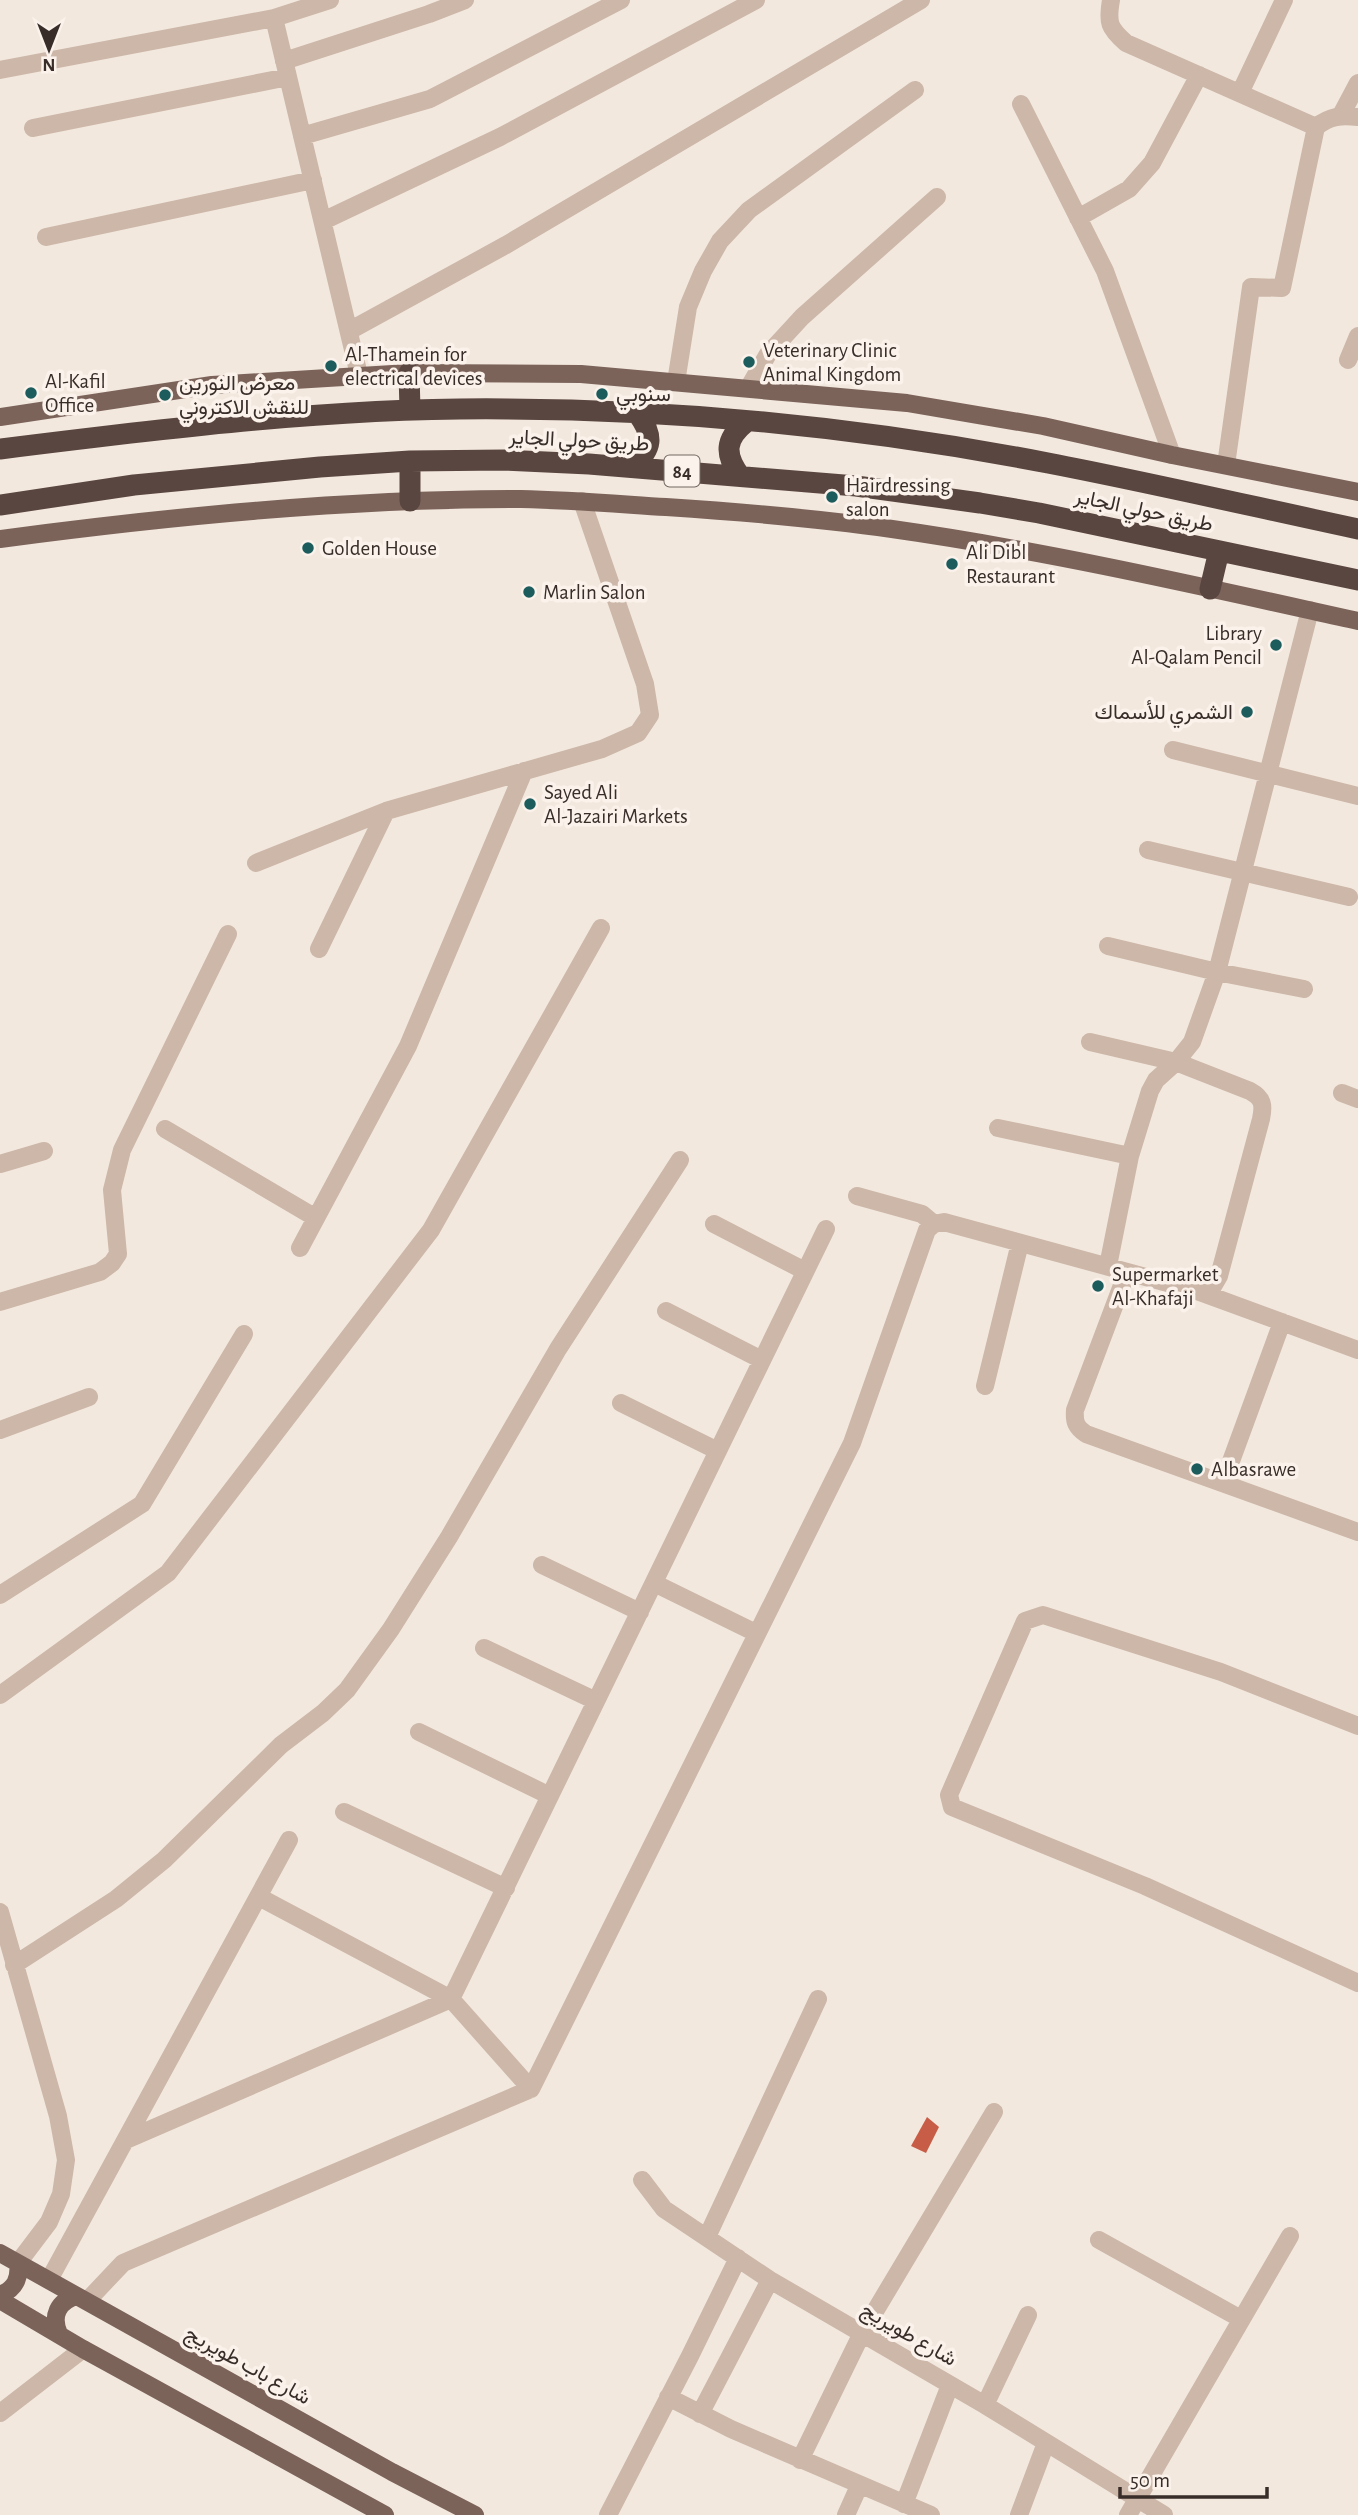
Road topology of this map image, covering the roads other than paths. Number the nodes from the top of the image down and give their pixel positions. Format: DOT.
graph roads {
  1 [pos="330,0"];
  2 [pos="465,0"];
  3 [pos="621,0"];
  4 [pos="756,0"];
  5 [pos="922,0"];
  6 [pos="1111,0"];
  7 [pos="1284,0"];
  8 [pos="733,5"];
  9 [pos="274,18"];
  10 [pos="286,69"];
  11 [pos="0,70"];
  12 [pos="1199,75"];
  13 [pos="1358,83"];
  14 [pos="915,90"];
  15 [pos="1240,93"];
  16 [pos="1021,104"];
  17 [pos="1350,116"];
  18 [pos="1316,127"];
  19 [pos="33,128"];
  20 [pos="302,136"];
  21 [pos="313,180"];
  22 [pos="937,197"];
  23 [pos="1078,218"];
  24 [pos="323,221"];
  25 [pos="46,237"];
  26 [pos="349,331"];
  27 [pos="1358,336"];
  28 [pos="1348,360"];
  29 [pos="409,373"];
  30 [pos="359,375"];
  31 [pos="676,382"];
  32 [pos="749,387"];
  33 [pos="410,410"];
  34 [pos="638,414"];
  35 [pos="0,417"];
  36 [pos="746,422"];
  37 [pos="0,449"];
  38 [pos="1171,455"];
  39 [pos="410,461"];
  40 [pos="1226,465"];
  41 [pos="632,467"];
  42 [pos="740,476"];
  43 [pos="1358,492"];
  44 [pos="410,501"];
  45 [pos="582,501"];
  46 [pos="0,505"];
  47 [pos="1358,529"];
  48 [pos="0,539"];
  49 [pos="1219,551"];
  50 [pos="1358,580"];
  51 [pos="1210,589"];
  52 [pos="1310,610"];
  53 [pos="1358,621"];
  54 [pos="1173,750"];
  55 [pos="524,771"];
  56 [pos="1268,774"];
  57 [pos="1358,796"];
  58 [pos="386,811"];
  59 [pos="1147,850"];
  60 [pos="256,863"];
  61 [pos="1243,871"];
  62 [pos="1349,897"];
  63 [pos="601,928"];
  64 [pos="229,934"];
  65 [pos="1108,946"];
  66 [pos="319,948"];
  67 [pos="1217,972"];
  68 [pos="1304,989"];
  69 [pos="1090,1042"];
  70 [pos="1176,1062"];
  71 [pos="998,1128"];
  72 [pos="165,1129"];
  73 [pos="44,1151"];
  74 [pos="1130,1156"];
  75 [pos="680,1160"];
  76 [pos="0,1164"];
  77 [pos="857,1196"];
  78 [pos="316,1218"];
  79 [pos="714,1224"];
  80 [pos="934,1224"];
  81 [pos="826,1229"];
  82 [pos="1020,1243"];
  83 [pos="300,1248"];
  84 [pos="1108,1266"];
  85 [pos="805,1271"];
  86 [pos="1127,1272"];
  87 [pos="1197,1291"];
  88 [pos="0,1302"];
  89 [pos="666,1311"];
  90 [pos="1282,1322"];
  91 [pos="244,1334"];
  92 [pos="1358,1350"];
  93 [pos="762,1360"];
  94 [pos="985,1386"];
  95 [pos="89,1397"];
  96 [pos="621,1402"];
  97 [pos="0,1430"];
  98 [pos="718,1451"];
  99 [pos="1223,1483"];
  100 [pos="1358,1532"];
  101 [pos="542,1565"];
  102 [pos="654,1583"];
  103 [pos="0,1595"];
  104 [pos="640,1612"];
  105 [pos="755,1633"];
  106 [pos="484,1648"];
  107 [pos="0,1695"];
  108 [pos="596,1701"];
  109 [pos="1358,1726"];
  110 [pos="419,1732"];
  111 [pos="550,1796"];
  112 [pos="344,1812"];
  113 [pos="289,1840"];
  114 [pos="506,1888"];
  115 [pos="259,1897"];
  116 [pos="0,1912"];
  117 [pos="14,1965"];
  118 [pos="1358,1983"];
  119 [pos="452,1999"];
  120 [pos="818,1999"];
  121 [pos="531,2089"];
  122 [pos="994,2112"];
  123 [pos="126,2140"];
  124 [pos="642,2180"];
  125 [pos="1290,2236"];
  126 [pos="707,2237"];
  127 [pos="1099,2240"];
  128 [pos="0,2253"];
  129 [pos="738,2258"];
  130 [pos="18,2263"];
  131 [pos="49,2280"];
  132 [pos="771,2280"];
  133 [pos="0,2297"];
  134 [pos="82,2298"];
  135 [pos="1028,2315"];
  136 [pos="1241,2319"];
  137 [pos="862,2333"];
  138 [pos="59,2334"];
  139 [pos="83,2349"];
  140 [pos="950,2385"];
  141 [pos="668,2398"];
  142 [pos="985,2405"];
  143 [pos="0,2413"];
  144 [pos="700,2414"];
  145 [pos="1046,2443"];
  146 [pos="800,2460"];
  147 [pos="859,2486"];
  148 [pos="904,2504"];
  149 [pos="1132,2507"];
  150 [pos="385,2515"];
  151 [pos="475,2515"];
  152 [pos="608,2515"];
  153 [pos="846,2515"];
  154 [pos="931,2515"];
  155 [pos="1019,2515"];
  156 [pos="1164,2515"];
  1 -- 9 [label="street"];
  2 -- 10 [label="street"];
  3 -- 20 [label="street"];
  4 -- 8 [label="street"];
  5 -- 26 [label="street"];
  6 -- 12 [label="street"];
  7 -- 15 [label="street"];
  8 -- 24 [label="street"];
  9 -- 10 [label="street"];
  9 -- 11 [label="street"];
  10 -- 19 [label="street"];
  10 -- 20 [label="street"];
  12 -- 15 [label="street"];
  12 -- 23 [label="street"];
  13 -- 17 [label="street"];
  14 -- 31 [label="street"];
  15 -- 18 [label="street"];
  16 -- 23 [label="street"];
  17 -- 18 [label="street"];
  18 -- 40 [label="street"];
  20 -- 21 [label="street"];
  21 -- 24 [label="street"];
  21 -- 25 [label="street"];
  22 -- 32 [label="street"];
  23 -- 38 [label="street"];
  24 -- 26 [label="street"];
  26 -- 30 [label="street"];
  27 -- 28 [label="street"];
  29 -- 30 [label="main road"];
  29 -- 31 [label="main road"];
  29 -- 33 [label="highway"];
  30 -- 35 [label="main road"];
  31 -- 32 [label="main road"];
  32 -- 38 [label="main road"];
  33 -- 34 [label="highway, طريق حولي الجاير"];
  33 -- 37 [label="highway, طريق حولي الجاير"];
  34 -- 36 [label="highway, طريق حولي الجاير"];
  34 -- 41 [label="highway"];
  36 -- 42 [label="highway"];
  36 -- 47 [label="highway, طريق حولي الجاير"];
  38 -- 40 [label="main road"];
  39 -- 41 [label="highway, طريق حولي الجاير / 84"];
  39 -- 44 [label="highway"];
  39 -- 46 [label="highway, طريق حولي الجاير / 84"];
  40 -- 43 [label="main road"];
  41 -- 42 [label="highway, طريق حولي الجاير / 84"];
  42 -- 49 [label="highway, طريق حولي الجاير / 84"];
  44 -- 45 [label="main road"];
  44 -- 48 [label="main road"];
  45 -- 51 [label="main road"];
  45 -- 55 [label="street"];
  49 -- 50 [label="highway, طريق حولي الجاير / 84"];
  49 -- 51 [label="highway"];
  51 -- 52 [label="main road"];
  52 -- 53 [label="main road"];
  52 -- 56 [label="street"];
  54 -- 56 [label="street"];
  55 -- 58 [label="street"];
  55 -- 78 [label="street"];
  56 -- 57 [label="street"];
  56 -- 61 [label="street"];
  58 -- 60 [label="street"];
  58 -- 66 [label="street"];
  59 -- 61 [label="street"];
  61 -- 62 [label="street"];
  61 -- 67 [label="street"];
  63 -- 107 [label="street"];
  64 -- 88 [label="street"];
  65 -- 67 [label="street"];
  67 -- 68 [label="street"];
  67 -- 70 [label="street"];
  69 -- 70 [label="street"];
  70 -- 74 [label="street"];
  70 -- 87 [label="street"];
  71 -- 74 [label="street"];
  72 -- 78 [label="street"];
  73 -- 76 [label="street"];
  74 -- 84 [label="street"];
  75 -- 117 [label="street"];
  77 -- 80 [label="street"];
  78 -- 83 [label="street"];
  79 -- 85 [label="street"];
  80 -- 82 [label="street"];
  80 -- 105 [label="street"];
  81 -- 85 [label="street"];
  82 -- 84 [label="street"];
  82 -- 94 [label="street"];
  84 -- 86 [label="street"];
  85 -- 93 [label="street"];
  86 -- 87 [label="street"];
  86 -- 99 [label="street"];
  87 -- 90 [label="street"];
  89 -- 93 [label="street"];
  90 -- 92 [label="street"];
  90 -- 99 [label="street"];
  91 -- 103 [label="street"];
  93 -- 98 [label="street"];
  95 -- 97 [label="street"];
  96 -- 98 [label="street"];
  98 -- 102 [label="street"];
  99 -- 100 [label="street"];
  101 -- 104 [label="street"];
  102 -- 104 [label="street"];
  102 -- 105 [label="street"];
  104 -- 108 [label="street"];
  105 -- 121 [label="street"];
  106 -- 108 [label="street"];
  108 -- 111 [label="street"];
  109 -- 118 [label="street"];
  110 -- 111 [label="street"];
  111 -- 114 [label="street"];
  112 -- 114 [label="street"];
  113 -- 115 [label="street"];
  114 -- 119 [label="street"];
  115 -- 119 [label="street"];
  115 -- 123 [label="street"];
  116 -- 117 [label="street"];
  117 -- 130 [label="street"];
  119 -- 121 [label="street"];
  119 -- 123 [label="street"];
  120 -- 126 [label="street"];
  121 -- 134 [label="street"];
  122 -- 137 [label="street"];
  123 -- 131 [label="street"];
  124 -- 126 [label="street, شارع طويريج"];
  125 -- 136 [label="street"];
  126 -- 129 [label="street, شارع طويريج"];
  127 -- 136 [label="street"];
  128 -- 130 [label="main road, شارع باب طويريج"];
  129 -- 132 [label="street, شارع طويريج"];
  129 -- 141 [label="street"];
  130 -- 131 [label="main road, شارع باب طويريج"];
  130 -- 133 [label="main road"];
  131 -- 134 [label="main road, شارع باب طويريج"];
  132 -- 137 [label="street, شارع طويريج"];
  132 -- 144 [label="street"];
  133 -- 138 [label="main road"];
  134 -- 138 [label="main road"];
  134 -- 151 [label="main road, شارع باب طويريج"];
  135 -- 142 [label="street"];
  136 -- 149 [label="street"];
  137 -- 140 [label="street, شارع طويريج"];
  137 -- 146 [label="street"];
  138 -- 139 [label="main road"];
  139 -- 143 [label="street"];
  139 -- 150 [label="main road"];
  140 -- 142 [label="street, شارع طويريج"];
  140 -- 148 [label="street"];
  141 -- 144 [label="street"];
  141 -- 152 [label="street"];
  142 -- 145 [label="street, شارع طويريج"];
  144 -- 146 [label="street"];
  145 -- 149 [label="street, شارع طويريج"];
  145 -- 155 [label="street"];
  146 -- 147 [label="street"];
  147 -- 148 [label="street"];
  147 -- 153 [label="street"];
  148 -- 154 [label="street"];
  149 -- 156 [label="street, شارع طويريج"];
}
